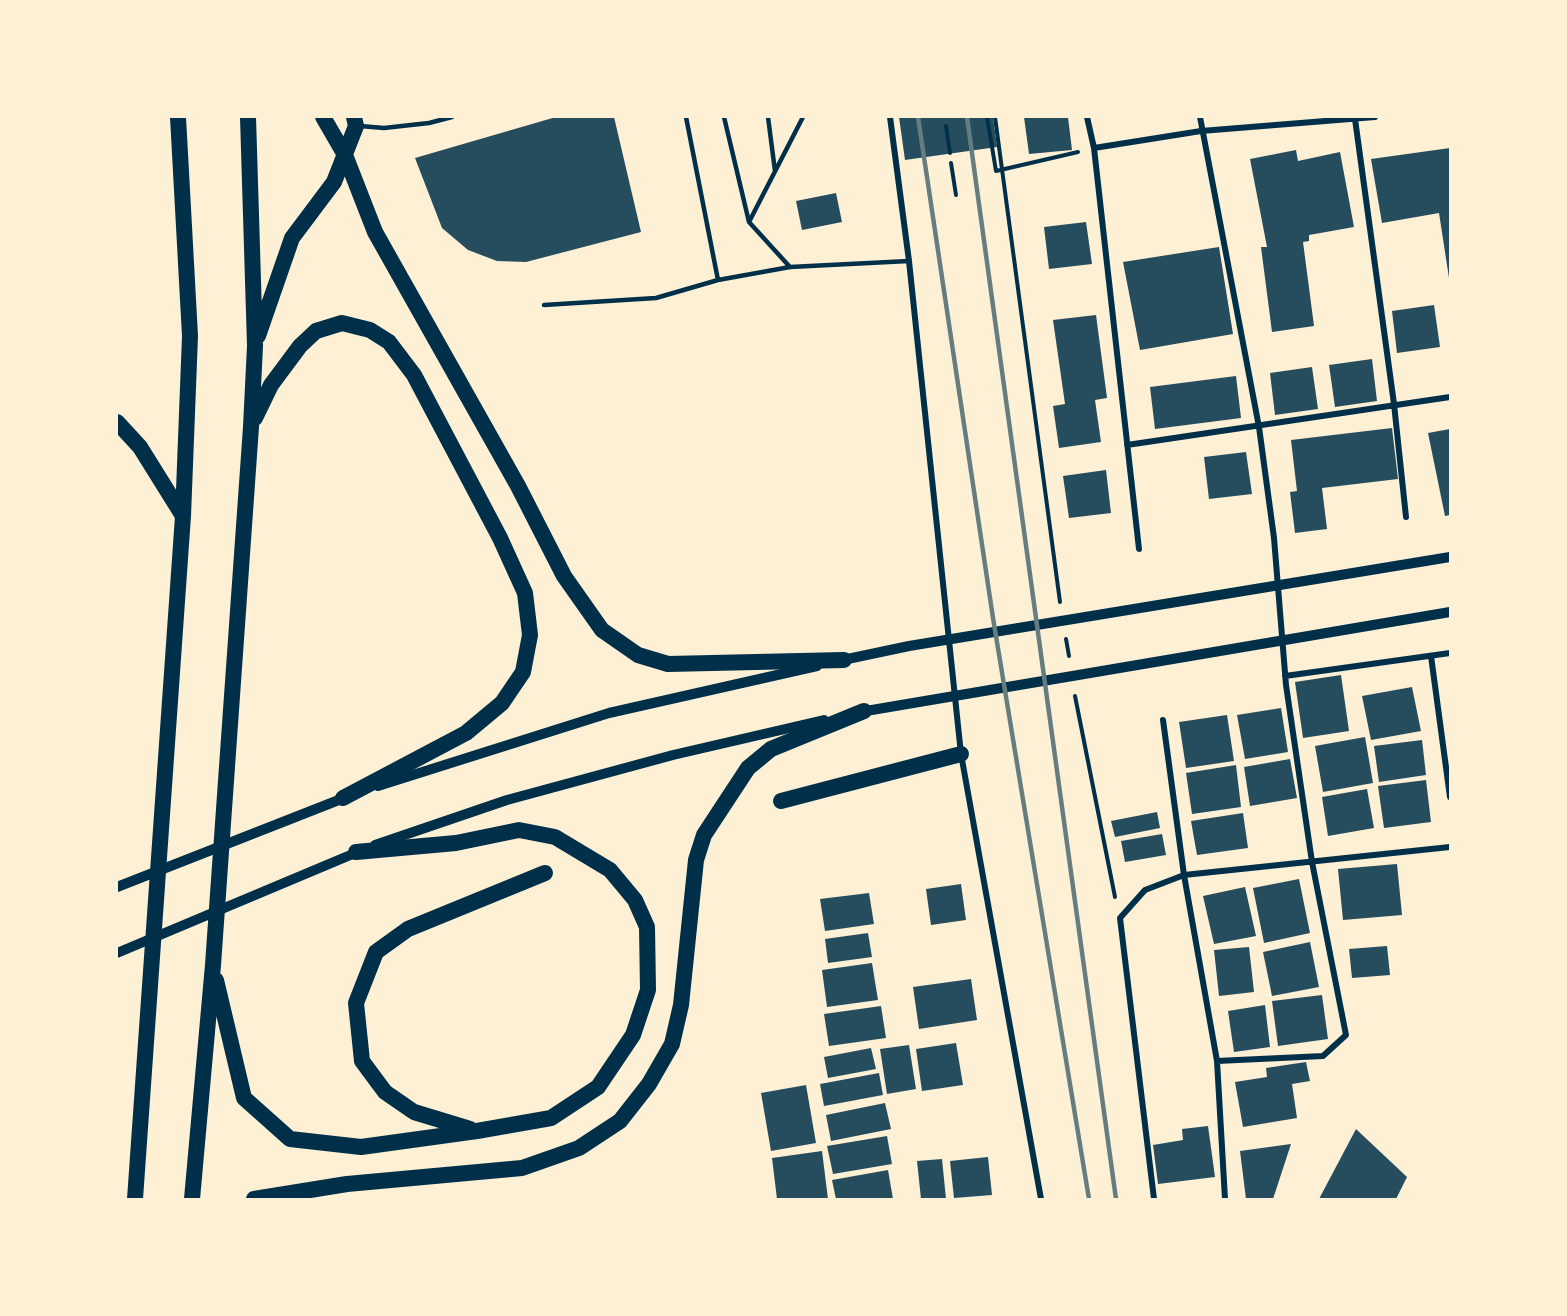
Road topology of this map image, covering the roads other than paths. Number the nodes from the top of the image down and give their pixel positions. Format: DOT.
graph roads {
  1 [pos="178,117"];
  2 [pos="248,117"];
  3 [pos="324,117"];
  4 [pos="452,117"];
  5 [pos="686,117"];
  6 [pos="724,117"];
  7 [pos="768,117"];
  8 [pos="803,117"];
  9 [pos="890,117"];
  10 [pos="1087,117"];
  11 [pos="1200,117"];
  12 [pos="1375,117"];
  13 [pos="1355,119"];
  14 [pos="355,122"];
  15 [pos="1201,130"];
  16 [pos="1094,148"];
  17 [pos="345,155"];
  18 [pos="775,171"];
  19 [pos="749,222"];
  20 [pos="909,261"];
  21 [pos="790,267"];
  22 [pos="718,280"];
  23 [pos="544,305"];
  24 [pos="255,346"];
  25 [pos="1450,397"];
  26 [pos="1394,404"];
  27 [pos="117,422"];
  28 [pos="251,427"];
  29 [pos="1258,427"];
  30 [pos="1127,445"];
  31 [pos="183,516"];
  32 [pos="1406,517"];
  33 [pos="1139,549"];
  34 [pos="1450,557"];
  35 [pos="1450,612"];
  36 [pos="1450,653"];
  37 [pos="1431,656"];
  38 [pos="844,660"];
  39 [pos="1285,676"];
  40 [pos="864,711"];
  41 [pos="1163,720"];
  42 [pos="961,754"];
  43 [pos="1450,797"];
  44 [pos="343,798"];
  45 [pos="781,801"];
  46 [pos="1450,847"];
  47 [pos="356,852"];
  48 [pos="1312,862"];
  49 [pos="544,873"];
  50 [pos="1184,875"];
  51 [pos="117,887"];
  52 [pos="117,953"];
  53 [pos="213,965"];
  54 [pos="1217,1061"];
  55 [pos="477,1131"];
  56 [pos="134,1194"];
  57 [pos="192,1199"];
  58 [pos="254,1199"];
  59 [pos="1041,1199"];
  60 [pos="1154,1199"];
  61 [pos="1225,1199"];
  1 -- 31 [label="highway"];
  2 -- 24 [label="highway"];
  3 -- 17 [label="highway"];
  4 -- 14 [label="lane"];
  5 -- 22 [label="lane"];
  6 -- 19 [label="lane"];
  7 -- 18 [label="lane"];
  8 -- 18 [label="lane"];
  9 -- 20 [label="street"];
  10 -- 16 [label="street"];
  11 -- 15 [label="street"];
  12 -- 13 [label="street"];
  13 -- 15 [label="street"];
  13 -- 26 [label="street"];
  14 -- 17 [label="highway"];
  15 -- 16 [label="street"];
  15 -- 29 [label="street"];
  16 -- 30 [label="street"];
  17 -- 24 [label="highway"];
  17 -- 38 [label="highway"];
  18 -- 19 [label="lane"];
  19 -- 21 [label="lane"];
  20 -- 21 [label="lane"];
  20 -- 42 [label="street"];
  21 -- 22 [label="lane"];
  22 -- 23 [label="lane"];
  24 -- 28 [label="highway"];
  25 -- 26 [label="street"];
  26 -- 29 [label="street"];
  26 -- 32 [label="street"];
  27 -- 31 [label="highway"];
  28 -- 44 [label="highway"];
  28 -- 53 [label="highway"];
  29 -- 30 [label="street"];
  29 -- 39 [label="street"];
  30 -- 33 [label="street"];
  31 -- 56 [label="highway"];
  34 -- 38 [label="street"];
  35 -- 40 [label="street"];
  36 -- 37 [label="street"];
  37 -- 39 [label="street"];
  37 -- 43 [label="street"];
  38 -- 44 [label="street"];
  39 -- 48 [label="street"];
  40 -- 47 [label="street"];
  40 -- 58 [label="highway"];
  41 -- 50 [label="street"];
  42 -- 45 [label="highway"];
  42 -- 59 [label="street"];
  44 -- 51 [label="street"];
  46 -- 48 [label="street"];
  47 -- 52 [label="street"];
  47 -- 55 [label="highway"];
  48 -- 50 [label="street"];
  48 -- 54 [label="street"];
  49 -- 55 [label="highway"];
  50 -- 54 [label="street"];
  50 -- 60 [label="street"];
  53 -- 55 [label="highway"];
  53 -- 57 [label="highway"];
  54 -- 61 [label="street"];
}
